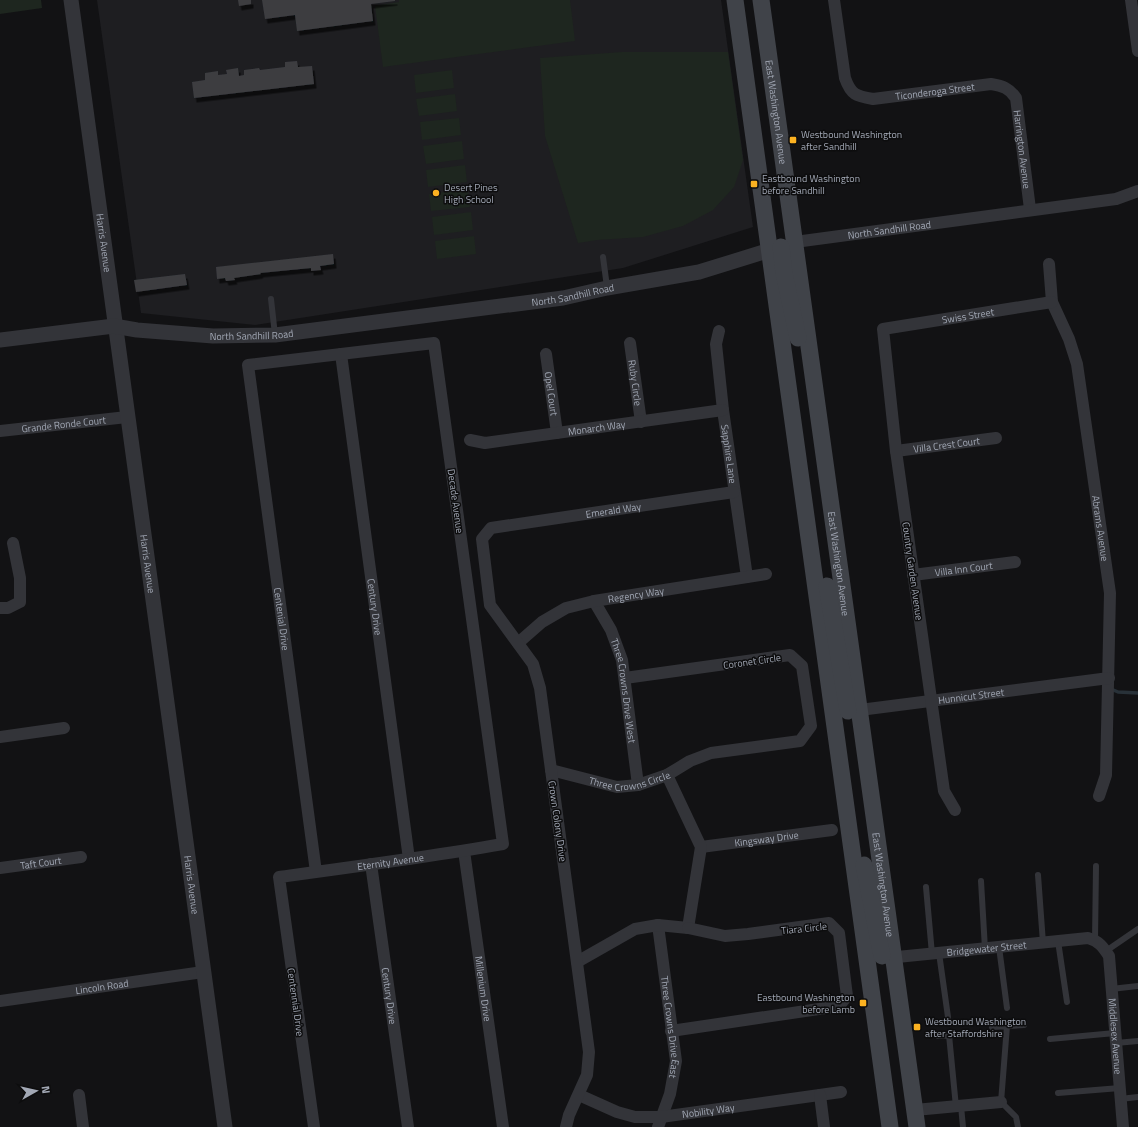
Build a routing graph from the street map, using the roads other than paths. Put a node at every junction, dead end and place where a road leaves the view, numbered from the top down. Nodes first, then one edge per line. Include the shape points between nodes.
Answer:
1 (71, 0) edge
2 (735, 0) edge
3 (761, 0) edge
4 (834, 0) edge
5 (1131, 0) edge
6 (1138, 51) edge
7 (1011, 90) joint
8 (1138, 191) edge
9 (1030, 209) junction
10 (781, 246) junction
11 (603, 257) dead end
12 (1049, 264) dead end
13 (607, 288) junction
14 (271, 298) dead end
15 (1052, 302) junction
16 (114, 326) junction
17 (883, 329) joint
18 (719, 331) dead end
19 (275, 335) junction
20 (0, 340) edge
21 (630, 343) dead end
22 (341, 354) junction
23 (546, 354) dead end
24 (248, 365) joint
25 (723, 410) junction
26 (126, 417) junction
27 (641, 422) junction
28 (0, 431) edge
29 (557, 433) junction
30 (996, 438) dead end
31 (470, 440) dead end
32 (896, 451) junction
33 (734, 492) junction
34 (491, 528) joint
35 (14, 543) dead end
36 (1015, 562) dead end
37 (766, 574) dead end
38 (913, 576) junction
39 (747, 577) junction
40 (594, 600) junction
41 (0, 608) edge
42 (518, 643) junction
43 (625, 678) junction
44 (1109, 678) junction
45 (931, 699) junction
46 (847, 712) junction
47 (64, 728) dead end
48 (0, 737) edge
49 (551, 770) junction
50 (667, 775) junction
51 (638, 785) junction
52 (1099, 796) dead end
53 (955, 810) dead end
54 (832, 830) dead end
55 (502, 844) joint
56 (701, 847) junction
57 (464, 851) junction
58 (81, 857) dead end
59 (410, 859) junction
60 (371, 864) junction
61 (1096, 866) dead end
62 (0, 868) edge
63 (316, 872) junction
64 (1038, 875) dead end
65 (279, 877) joint
66 (981, 881) dead end
67 (926, 887) dead end
68 (658, 925) junction
69 (688, 928) junction
70 (1138, 929) edge
71 (1058, 941) junction
72 (1043, 943) junction
73 (1101, 946) junction
74 (999, 948) junction
75 (985, 949) junction
76 (935, 954) junction
77 (881, 959) junction
78 (577, 962) junction
79 (203, 972) junction
80 (1138, 986) edge
81 (1111, 989) junction
82 (0, 1002) edge
83 (1067, 1002) dead end
84 (1007, 1008) dead end
85 (948, 1016) dead end
86 (1024, 1025) dead end
87 (1007, 1026) junction
88 (992, 1027) dead end
89 (671, 1030) junction
90 (961, 1034) dead end
91 (949, 1035) junction
92 (938, 1036) dead end
93 (1115, 1038) junction
94 (1050, 1039) dead end
95 (1138, 1041) edge
96 (841, 1092) dead end
97 (1058, 1093) dead end
98 (1120, 1094) junction
99 (79, 1095) dead end
100 (579, 1095) junction
101 (820, 1096) junction
102 (1138, 1097) edge
103 (1001, 1102) junction
104 (958, 1106) junction
105 (916, 1119) edge
106 (660, 1122) edge
107 (890, 1126) edge
108 (83, 1127) edge
109 (225, 1127) edge
110 (314, 1127) edge
111 (408, 1127) edge
112 (503, 1127) edge
113 (566, 1127) edge
114 (824, 1127) edge
115 (963, 1127) edge
116 (1018, 1127) edge
117 (1123, 1127) edge

1 - 16 street, Harris Avenue
2 - 10 main road, East Washington Avenue
3 - 10 main road, East Washington Avenue
4 - 7 street, Ticonderoga Street via 845,78 849,88 857,96 873,99 991,84
5 - 6 street
7 - 9 street, Harrington Avenue via 1016,98
8 - 9 street, North Sandhill Road via 1116,199
9 - 10 street, North Sandhill Road
10 - 13 street, North Sandhill Road via 699,272
10 - 46 main road, East Washington Avenue via 801,477
10 - 46 main road, East Washington Avenue via 784,273 801,351 814,379
11 - 13 lane
12 - 15 street, Abrams Avenue
13 - 19 street, North Sandhill Road via 563,298
14 - 19 lane
15 - 17 street, Swiss Street
15 - 44 street, Abrams Avenue via 1069,339 1078,372 1110,593
16 - 19 street, North Sandhill Road via 213,336
16 - 20 street, North Sandhill Road
16 - 26 street, Harris Avenue
17 - 32 street, Country Garden Avenue
18 - 25 street, Sapphire Lane via 716,344
21 - 27 street, Ruby Circle
22 - 24 street, Decade Avenue
22 - 55 street, Decade Avenue via 434,343
22 - 59 street, Century Drive
23 - 29 street, Opel Court
24 - 63 street, Centenial Drive
25 - 27 street, Monarch Way
25 - 33 street, Sapphire Lane
26 - 28 street, Grande Ronde Court
26 - 79 street, Harris Avenue
27 - 29 street, Monarch Way
29 - 31 street, Monarch Way via 484,443
30 - 32 street, Villa Crest Court
32 - 38 street, Country Garden Avenue
33 - 34 street, Emerald Way
33 - 39 street, Sapphire Lane
34 - 42 street, Crown Colony Drive via 482,540 490,605
35 - 41 street via 20,578 20,602 8,608
36 - 38 street, Villa Inn Court
37 - 39 street, Regency Way
38 - 45 street, Country Garden Avenue
39 - 40 street, Regency Way
40 - 42 street, Regency Way via 566,608 542,622
40 - 43 street, Three Crowns Drive West via 611,630 622,660
42 - 49 street, Crown Colony Drive via 533,664 540,688
43 - 50 street, Coronet Circle via 790,655 802,666 811,726 800,741 711,753 690,761
43 - 51 street, Three Crowns Drive West
44 - 45 street, Hunnicut Street
44 - 52 street, Abrams Avenue via 1106,775
45 - 46 street, Hunnicut Street
45 - 53 street, Country Garden Avenue via 944,791
46 - 77 main road, East Washington Avenue
46 - 77 main road, East Washington Avenue via 848,828 863,861
47 - 48 street
49 - 51 street, Three Crowns Circle via 617,787
49 - 78 street, Crown Colony Drive
50 - 51 street, Three Crowns Circle
50 - 56 street, Three Crowns Circle
54 - 56 street, Kingsway Drive
55 - 57 street, Eternity Avenue
56 - 69 street
57 - 59 street, Eternity Avenue
57 - 112 street, Millenium Drive
58 - 62 street, Taft Court
59 - 60 street, Eternity Avenue
60 - 63 street, Eternity Avenue
60 - 111 street, Century Drive
61 - 73 lane
63 - 65 street, Eternity Avenue
64 - 72 lane
65 - 110 street, Centennial Drive
66 - 75 lane
67 - 76 lane
68 - 69 street
68 - 78 street via 634,929
68 - 89 street, Three Crowns Drive East
69 - 89 street, Tiara Circle via 724,936 829,923 839,933 847,996 839,1006
70 - 73 lane
71 - 72 street, Bridgewater Street
71 - 73 street, Bridgewater Street via 1088,938
71 - 83 lane
72 - 74 street, Bridgewater Street
73 - 81 street, Middlesex Avenue via 1109,956
74 - 75 street, Bridgewater Street
74 - 84 lane
75 - 76 street, Bridgewater Street
76 - 77 street, Bridgewater Street
76 - 85 lane
77 - 105 main road, East Washington Avenue
77 - 107 main road, East Washington Avenue
78 - 100 street, Crown Colony Drive via 589,1052 587,1075
79 - 82 street, Lincoln Road
79 - 109 street, Harris Avenue
80 - 81 lane
81 - 93 street, Middlesex Avenue
86 - 87 lane
87 - 88 lane
87 - 103 lane
89 - 106 street, Three Crowns Drive East via 676,1061 670,1094
90 - 91 lane
91 - 92 lane
91 - 104 lane
93 - 94 lane
93 - 95 lane
93 - 98 street, Middlesex Avenue
96 - 101 street, Nobility Way
97 - 98 lane
98 - 102 lane
98 - 117 street, Middlesex Avenue
99 - 108 street
100 - 106 street, Nobility Way via 617,1112
100 - 113 street, Crown Colony Drive
101 - 106 street, Nobility Way
101 - 114 street
103 - 104 street
103 - 116 lane via 1016,1118
104 - 105 street
104 - 115 lane

